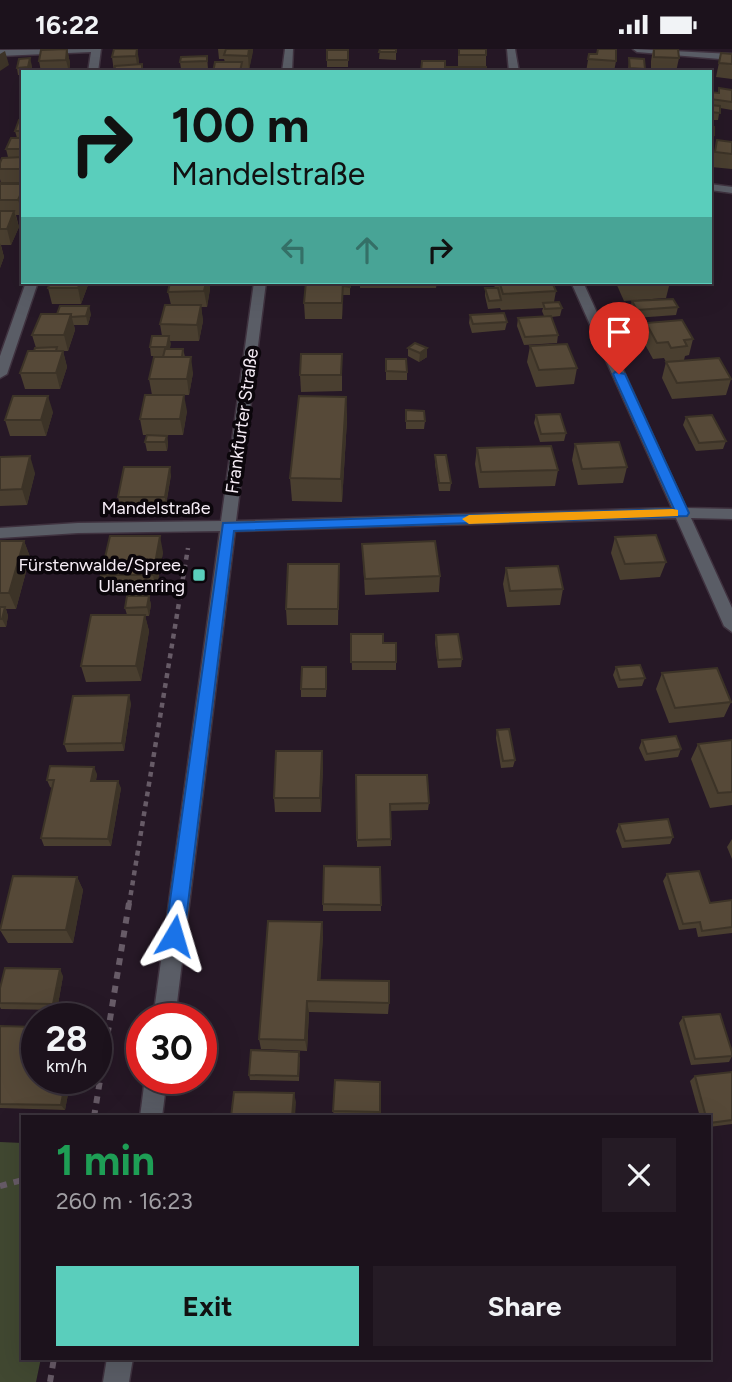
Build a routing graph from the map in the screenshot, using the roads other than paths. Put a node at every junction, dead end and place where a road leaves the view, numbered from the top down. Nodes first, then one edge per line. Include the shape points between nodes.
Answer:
1 (96, 49) edge
2 (289, 49) edge
3 (511, 49) edge
4 (637, 49) edge
5 (0, 53) edge
6 (732, 57) edge
7 (93, 70) edge
8 (287, 70) edge
9 (514, 70) edge
10 (712, 187) edge
11 (732, 190) edge
12 (31, 284) edge
13 (260, 284) edge
14 (578, 284) edge
15 (0, 374) edge
16 (683, 513) junction
17 (732, 515) edge
18 (228, 526) junction
19 (0, 533) edge
20 (732, 626) edge
21 (166, 1003) edge
22 (154, 1094) edge
23 (151, 1115) edge
24 (120, 1360) edge
25 (117, 1382) edge

1 - 5 street
1 - 7 street
2 - 8 street
3 - 9 street
4 - 6 street
10 - 11 street
12 - 15 street
13 - 18 street, Frankfurter Straße
14 - 16 street
16 - 17 street, Mandelstraße
16 - 18 street, Mandelstraße
16 - 20 street
18 - 19 street, Mandelstraße via 78,527
18 - 21 street, Frankfurter Straße
22 - 23 street
24 - 25 street

